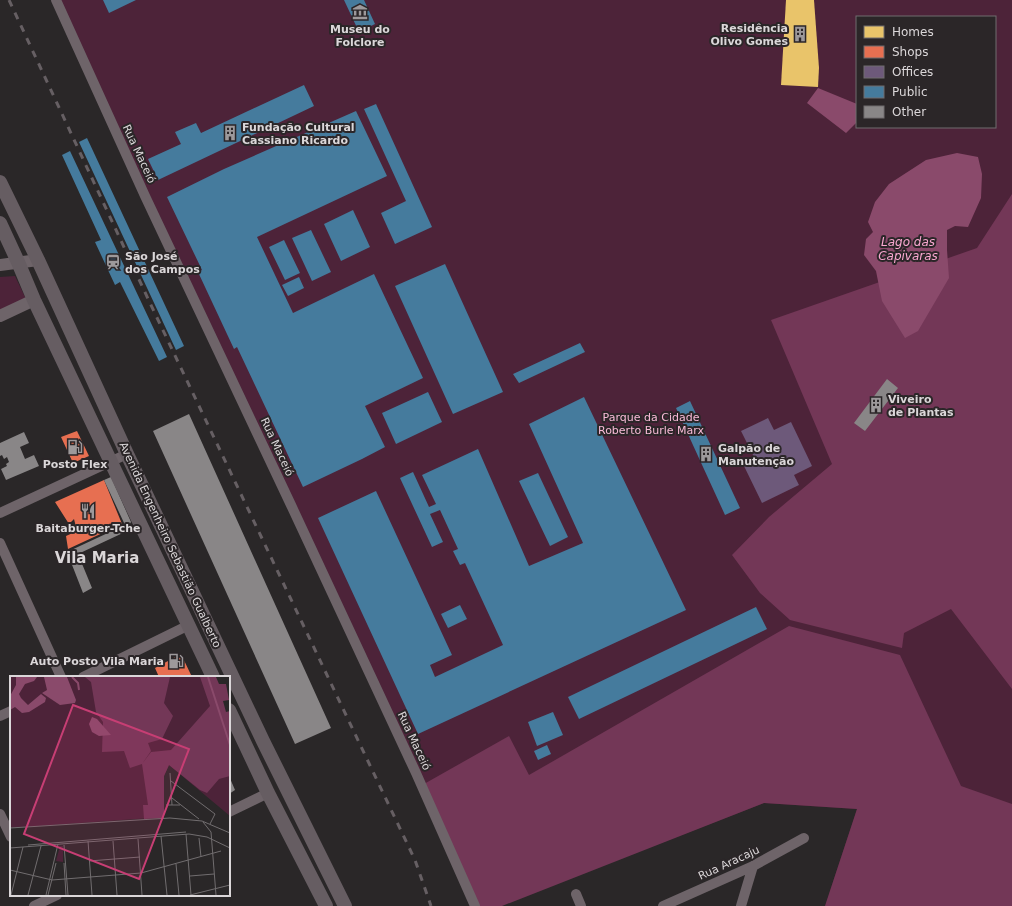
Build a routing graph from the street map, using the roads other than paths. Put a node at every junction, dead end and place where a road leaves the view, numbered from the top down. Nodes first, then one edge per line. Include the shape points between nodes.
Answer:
1 (56, 0) edge
2 (0, 182) edge
3 (0, 223) edge
4 (38, 260) junction
5 (18, 262) junction
6 (0, 265) edge
7 (34, 300) junction
8 (0, 316) edge
9 (127, 454) junction
10 (111, 462) junction
11 (0, 513) edge
12 (0, 543) edge
13 (189, 625) junction
14 (61, 676) edge
15 (85, 676) edge
16 (213, 676) edge
17 (10, 711) edge
18 (230, 712) edge
19 (0, 716) edge
20 (268, 793) junction
21 (230, 812) edge
22 (0, 814) edge
23 (10, 835) edge
24 (804, 838) dead end
25 (753, 866) junction
26 (576, 894) dead end
27 (55, 896) edge
28 (40, 902) edge
29 (326, 906) edge
30 (345, 906) edge
31 (475, 906) edge
32 (581, 906) edge
33 (663, 906) edge
34 (741, 906) edge

1 - 31 street, Rua Maceió via 145,196 416,773
2 - 4 main road, Avenida Engenheiro Sebastião Gualberto
3 - 5 main road, Avenida Engenheiro Sebastião Gualberto
4 - 5 street
4 - 9 main road, Avenida Engenheiro Sebastião Gualberto
5 - 6 street
5 - 7 main road, Avenida Engenheiro Sebastião Gualberto
7 - 8 street
7 - 10 main road, Avenida Engenheiro Sebastião Gualberto
9 - 10 street
9 - 30 main road, Avenida Engenheiro Sebastião Gualberto via 263,741
10 - 11 street
10 - 13 main road, Avenida Engenheiro Sebastião Gualberto
12 - 14 street
13 - 15 street
13 - 16 main road, Avenida Engenheiro Sebastião Gualberto
17 - 19 street
18 - 20 main road
20 - 21 street
20 - 29 main road
22 - 23 street
24 - 25 street, Rua Aracaju
25 - 33 street, Rua Aracaju
25 - 34 street
26 - 32 street
27 - 28 street

